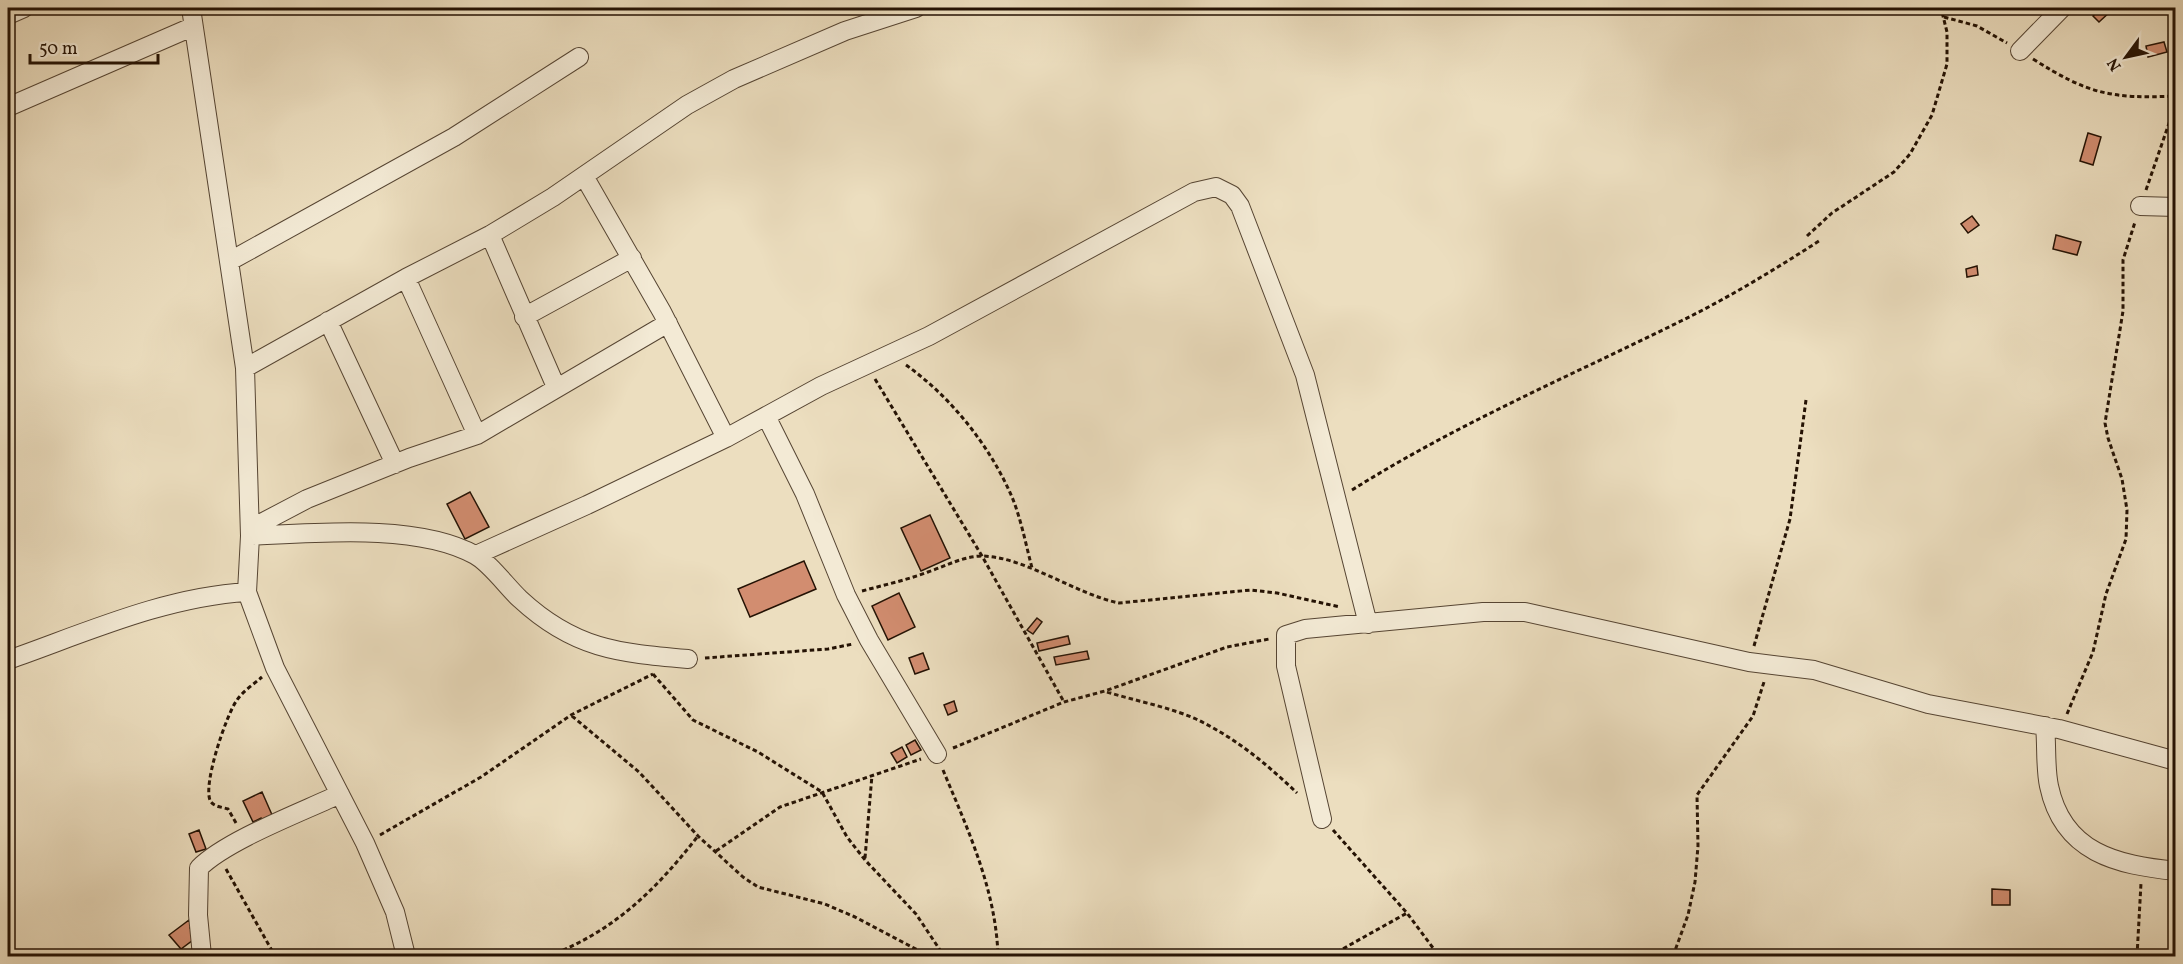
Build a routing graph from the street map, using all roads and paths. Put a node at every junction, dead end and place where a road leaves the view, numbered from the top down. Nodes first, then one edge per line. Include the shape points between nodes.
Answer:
1 (24, 8) edge
2 (916, 8) edge
3 (1941, 8) edge
4 (2062, 8) edge
5 (197, 14) edge
6 (8, 15) edge
7 (1944, 17) junction
8 (2020, 51) junction
9 (579, 57) dead end
10 (2175, 96) edge
11 (2175, 103) edge
12 (8, 107) edge
13 (584, 176) junction
14 (2140, 206) junction
15 (2175, 207) edge
16 (490, 235) junction
17 (1807, 236) dead end
18 (1819, 241) dead end
19 (632, 258) junction
20 (230, 261) junction
21 (406, 278) junction
22 (524, 317) junction
23 (328, 321) junction
24 (668, 323) junction
25 (892, 355) junction
26 (867, 365) junction
27 (245, 368) junction
28 (556, 387) junction
29 (1806, 400) dead end
30 (766, 416) junction
31 (477, 435) junction
32 (726, 438) junction
33 (395, 464) junction
34 (1338, 499) junction
35 (250, 533) junction
36 (476, 555) junction
37 (982, 556) junction
38 (1032, 568) junction
39 (247, 592) junction
40 (846, 595) junction
41 (1366, 618) junction
42 (1286, 635) junction
43 (869, 640) junction
44 (688, 659) joint
45 (8, 660) edge
46 (1749, 662) junction
47 (1772, 665) junction
48 (275, 668) junction
49 (662, 670) dead end
50 (654, 674) junction
51 (1105, 691) junction
52 (1064, 702) junction
53 (571, 715) junction
54 (2052, 728) junction
55 (937, 754) junction
56 (2175, 761) edge
57 (872, 775) junction
58 (822, 792) junction
59 (339, 794) junction
60 (1303, 799) dead end
61 (1322, 819) joint
62 (698, 836) junction
63 (238, 843) junction
64 (365, 843) junction
65 (716, 852) junction
66 (218, 854) junction
67 (865, 860) junction
68 (2142, 868) junction
69 (2175, 871) edge
70 (1407, 913) junction
71 (202, 957) edge
72 (275, 957) edge
73 (406, 957) edge
74 (549, 957) edge
75 (929, 957) edge
76 (944, 957) edge
77 (998, 957) edge
78 (1330, 957) edge
79 (1439, 957) edge
80 (1673, 957) edge
81 (2138, 957) edge

1 - 6 street
2 - 13 street via 845,31 734,79 687,105
3 - 7 path
4 - 8 street
5 - 12 street
5 - 20 street
7 - 8 path via 1977,26
7 - 17 path via 1947,64 1932,115 1910,154 1894,172 1832,213
8 - 10 path via 2095,92 2131,98
9 - 20 street via 454,137
11 - 14 path
13 - 16 street
13 - 19 street
14 - 15 street
14 - 54 path via 2123,261 2123,311 2105,423 2122,479 2126,539 2080,688
16 - 21 street
16 - 22 street
18 - 34 path via 1683,320 1413,452
19 - 22 street
19 - 24 street
20 - 27 street
21 - 23 street
21 - 31 street
22 - 28 street
23 - 27 street
23 - 33 street
24 - 28 street
24 - 32 street
25 - 26 street
25 - 34 street via 1194,192 1216,187 1232,195 1240,206 1281,306 1305,375
25 - 38 path via 933,386 979,440 1013,498
26 - 30 street
26 - 37 path
27 - 35 street
28 - 31 street
29 - 46 path via 1790,519
30 - 32 street
30 - 40 street via 805,494
31 - 33 street
32 - 36 street
33 - 35 street via 307,499
34 - 41 street
35 - 36 street via 382,533 444,543
35 - 39 street
36 - 44 street via 522,601 576,639 628,652
37 - 38 path
37 - 40 path
37 - 52 path
38 - 41 path via 1101,600 1119,603 1251,590 1277,593
39 - 45 street via 211,594 162,607
39 - 48 street
40 - 43 street
41 - 42 street
41 - 46 street via 1524,612
42 - 51 path via 1227,647
42 - 61 street via 1286,666
43 - 44 path via 828,649
43 - 55 street
46 - 47 street
47 - 54 street via 1814,670 1928,704
47 - 80 path via 1753,716 1697,795 1695,882
48 - 59 street
48 - 63 path via 238,698 211,771 210,801 232,814
49 - 50 path
50 - 53 path
50 - 58 path via 693,720 758,752
51 - 52 path
51 - 60 path via 1195,719 1270,767
52 - 55 path
53 - 62 path via 639,772
53 - 64 path via 481,777
54 - 56 street
54 - 68 street via 2049,785 2064,823 2095,854
55 - 57 path
55 - 77 path via 982,867 997,925
57 - 58 path
57 - 67 path
58 - 65 path via 780,807
58 - 67 path
59 - 63 street
59 - 64 street
61 - 70 path
62 - 65 path
62 - 74 path via 646,897 593,935
63 - 66 street
64 - 73 street via 395,912
65 - 75 path via 758,886 825,904
66 - 71 street via 199,868 197,879
66 - 72 path
67 - 76 path via 916,914
68 - 69 street
68 - 81 path
70 - 78 path
70 - 79 path

